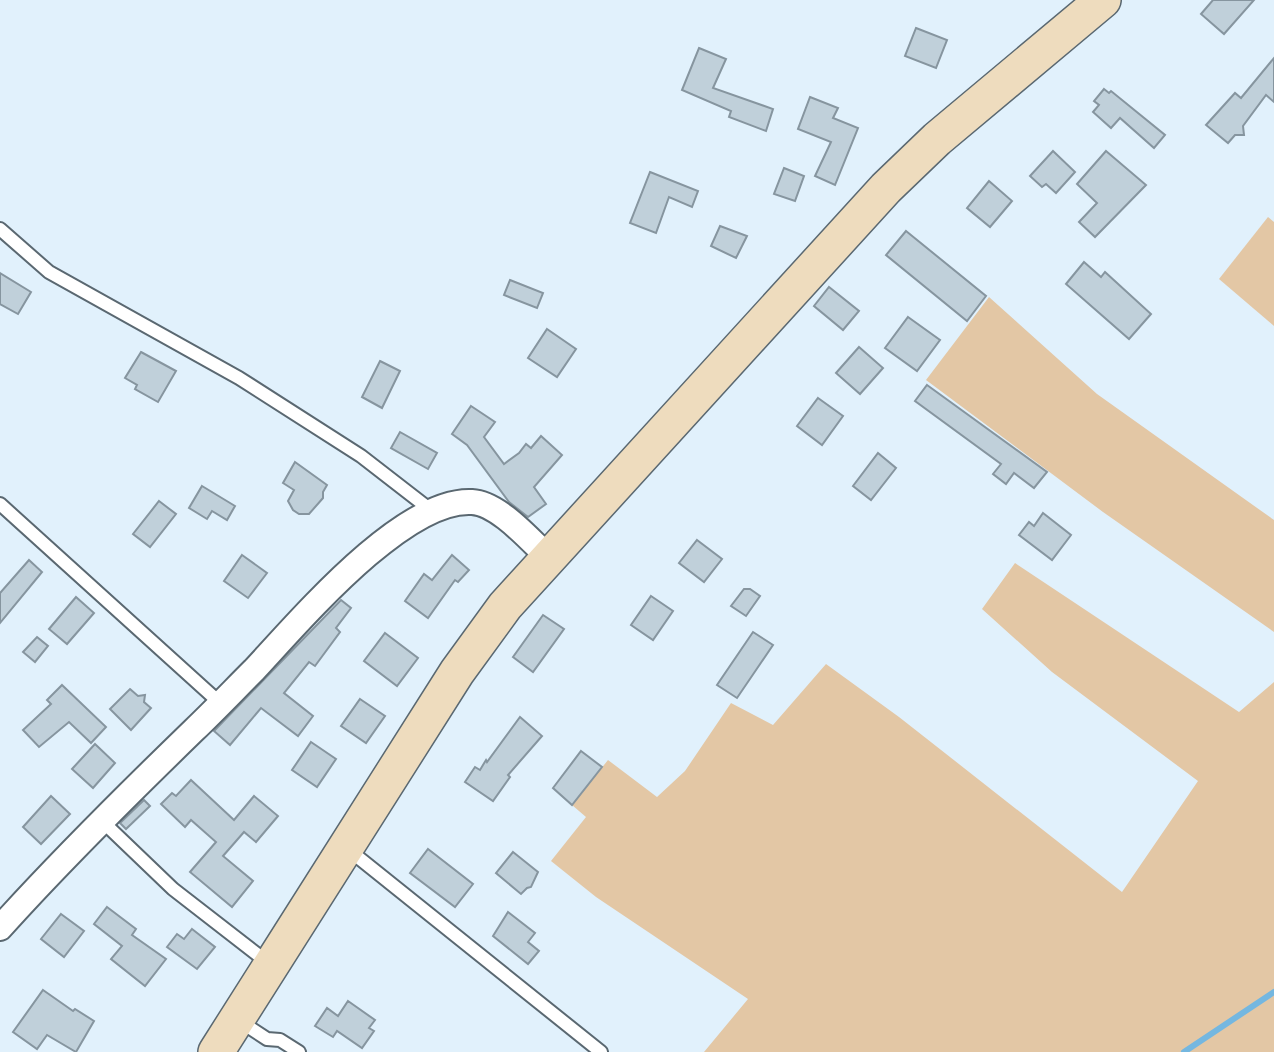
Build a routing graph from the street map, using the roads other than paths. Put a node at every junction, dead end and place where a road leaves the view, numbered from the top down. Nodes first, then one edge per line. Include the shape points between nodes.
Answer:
1 (1103, 0) edge
2 (0, 229) edge
3 (0, 504) edge
4 (432, 511) junction
5 (548, 557) junction
6 (220, 703) junction
7 (101, 820) junction
8 (346, 847) junction
9 (0, 928) edge
10 (271, 965) junction
11 (236, 1019) junction
12 (216, 1052) edge
13 (299, 1052) edge
14 (601, 1052) edge

1 - 5 street via 977,103 886,188
2 - 4 lane via 49,272 239,378 361,456
3 - 6 lane
4 - 5 street via 462,502 488,505
4 - 6 street via 344,574
5 - 8 street via 469,655
6 - 7 street
7 - 9 street
7 - 10 lane via 173,889
8 - 10 street
8 - 14 lane
10 - 11 street
11 - 12 street
11 - 13 lane

